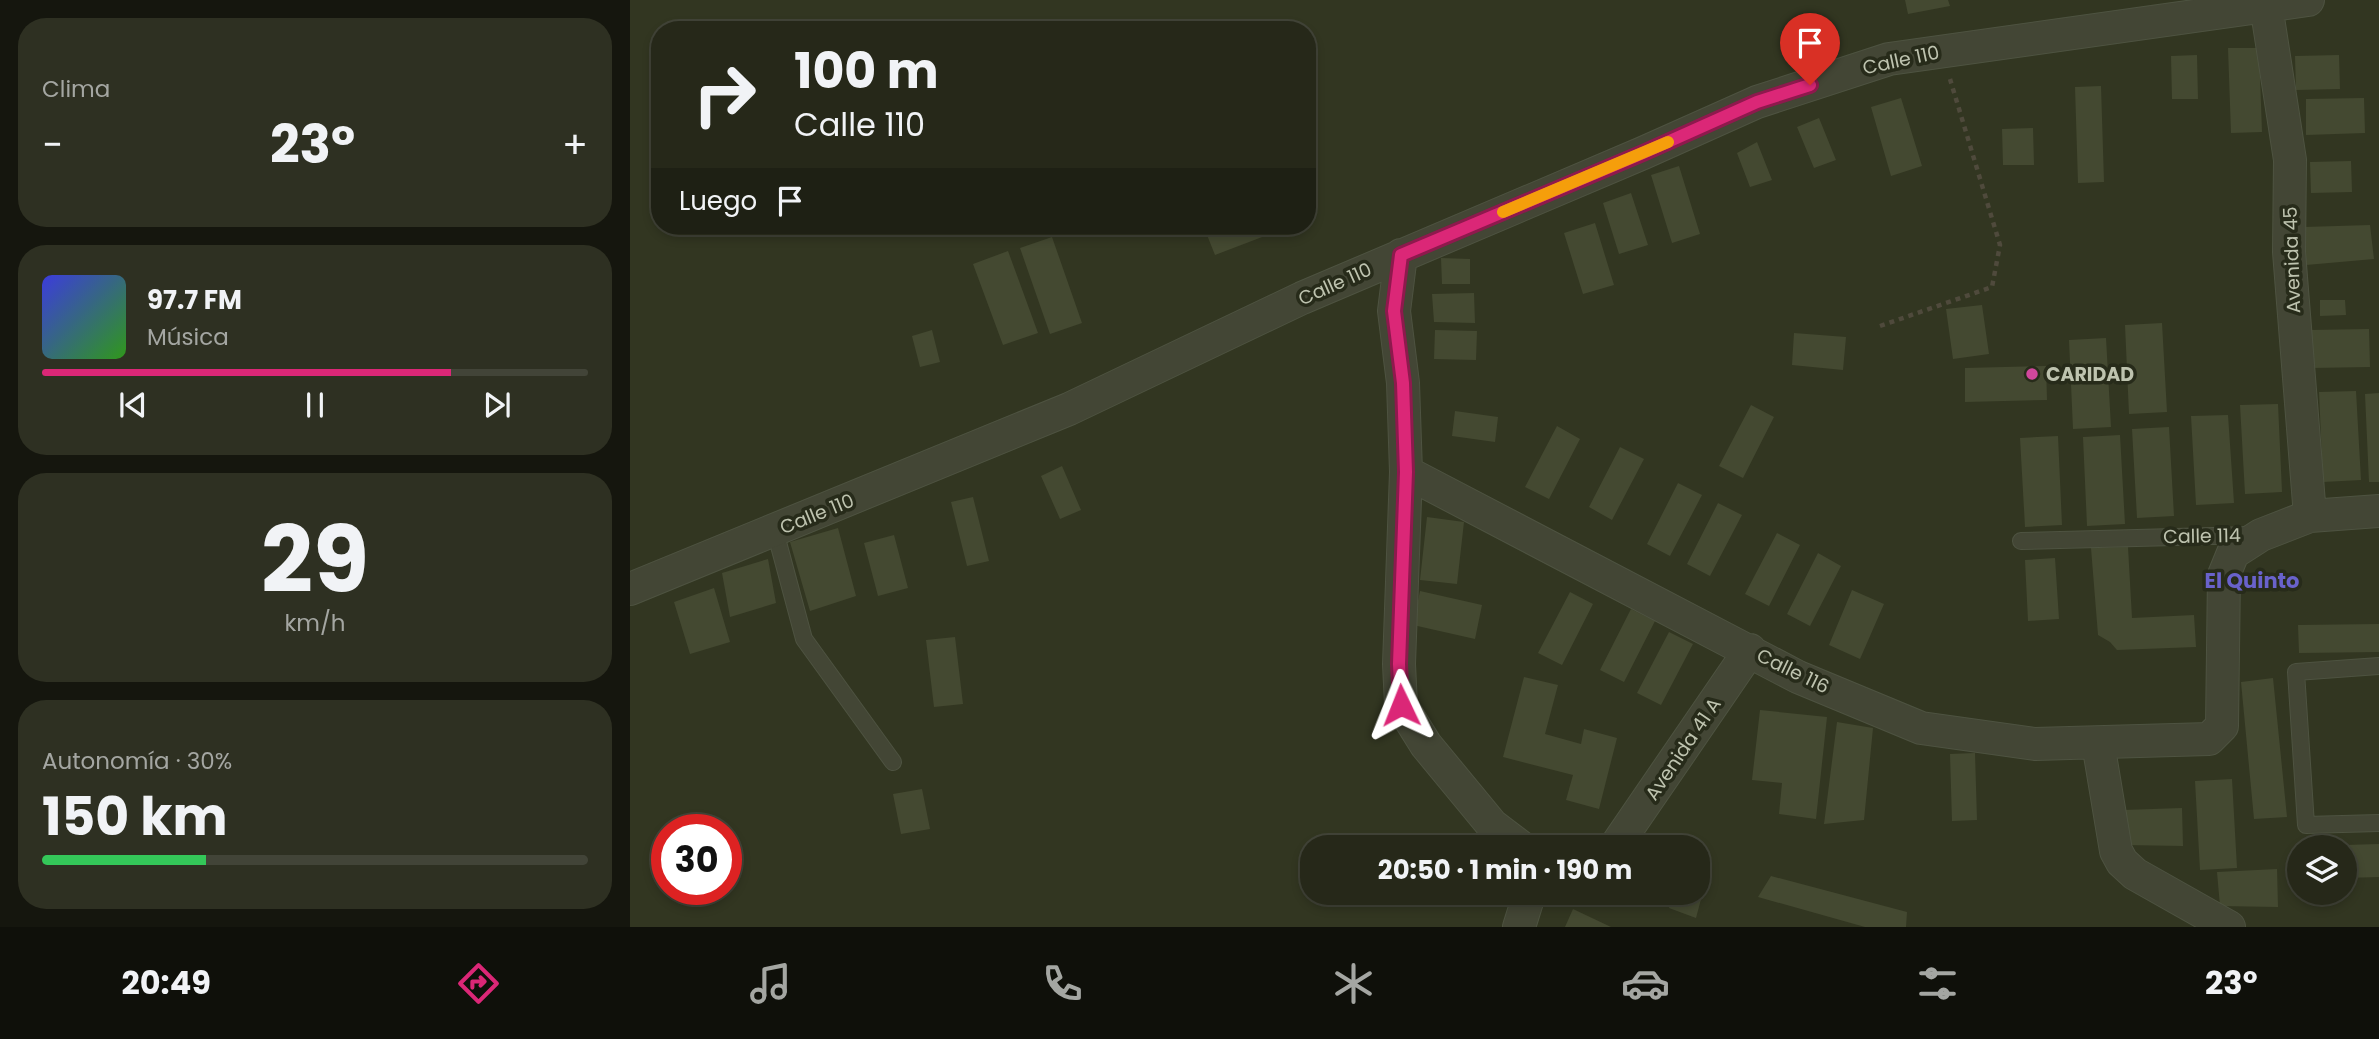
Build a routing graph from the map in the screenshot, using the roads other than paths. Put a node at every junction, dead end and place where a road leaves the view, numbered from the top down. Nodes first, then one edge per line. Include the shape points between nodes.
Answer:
1 (2308, 0) edge
2 (2266, 5) junction
3 (1401, 255) junction
4 (1406, 472) junction
5 (2379, 511) edge
6 (2310, 516) junction
7 (775, 531) junction
8 (2261, 535) junction
9 (2021, 541) dead end
10 (630, 589) edge
11 (1751, 650) junction
12 (2379, 666) edge
13 (2098, 743) junction
14 (893, 762) dead end
15 (2379, 822) edge
16 (1505, 835) edge
17 (1623, 835) edge
18 (1526, 905) edge
19 (1519, 927) edge
20 (2229, 927) edge

1 - 2 street, Calle 110
2 - 3 street, Calle 110 via 1889,59 1757,102
2 - 6 street, Avenida 45 via 2290,160 2289,252
3 - 4 street via 1394,311 1403,383
3 - 7 street, Calle 110 via 1069,409
4 - 11 street, Calle 116
4 - 16 street via 1401,705 1426,745
5 - 6 street, Calle 114
6 - 8 street, Calle 114
7 - 10 street, Calle 110
7 - 14 lane via 804,639
8 - 9 lane, Calle 114
8 - 13 street, Calle 116 via 2233,552 2224,575 2222,726 2209,739
11 - 13 street, Calle 116 via 1798,677 1921,728 2035,744
11 - 17 street, Avenida 41 A
12 - 15 lane via 2296,672 2306,825
13 - 20 street via 2116,851 2122,862 2135,874
18 - 19 street

